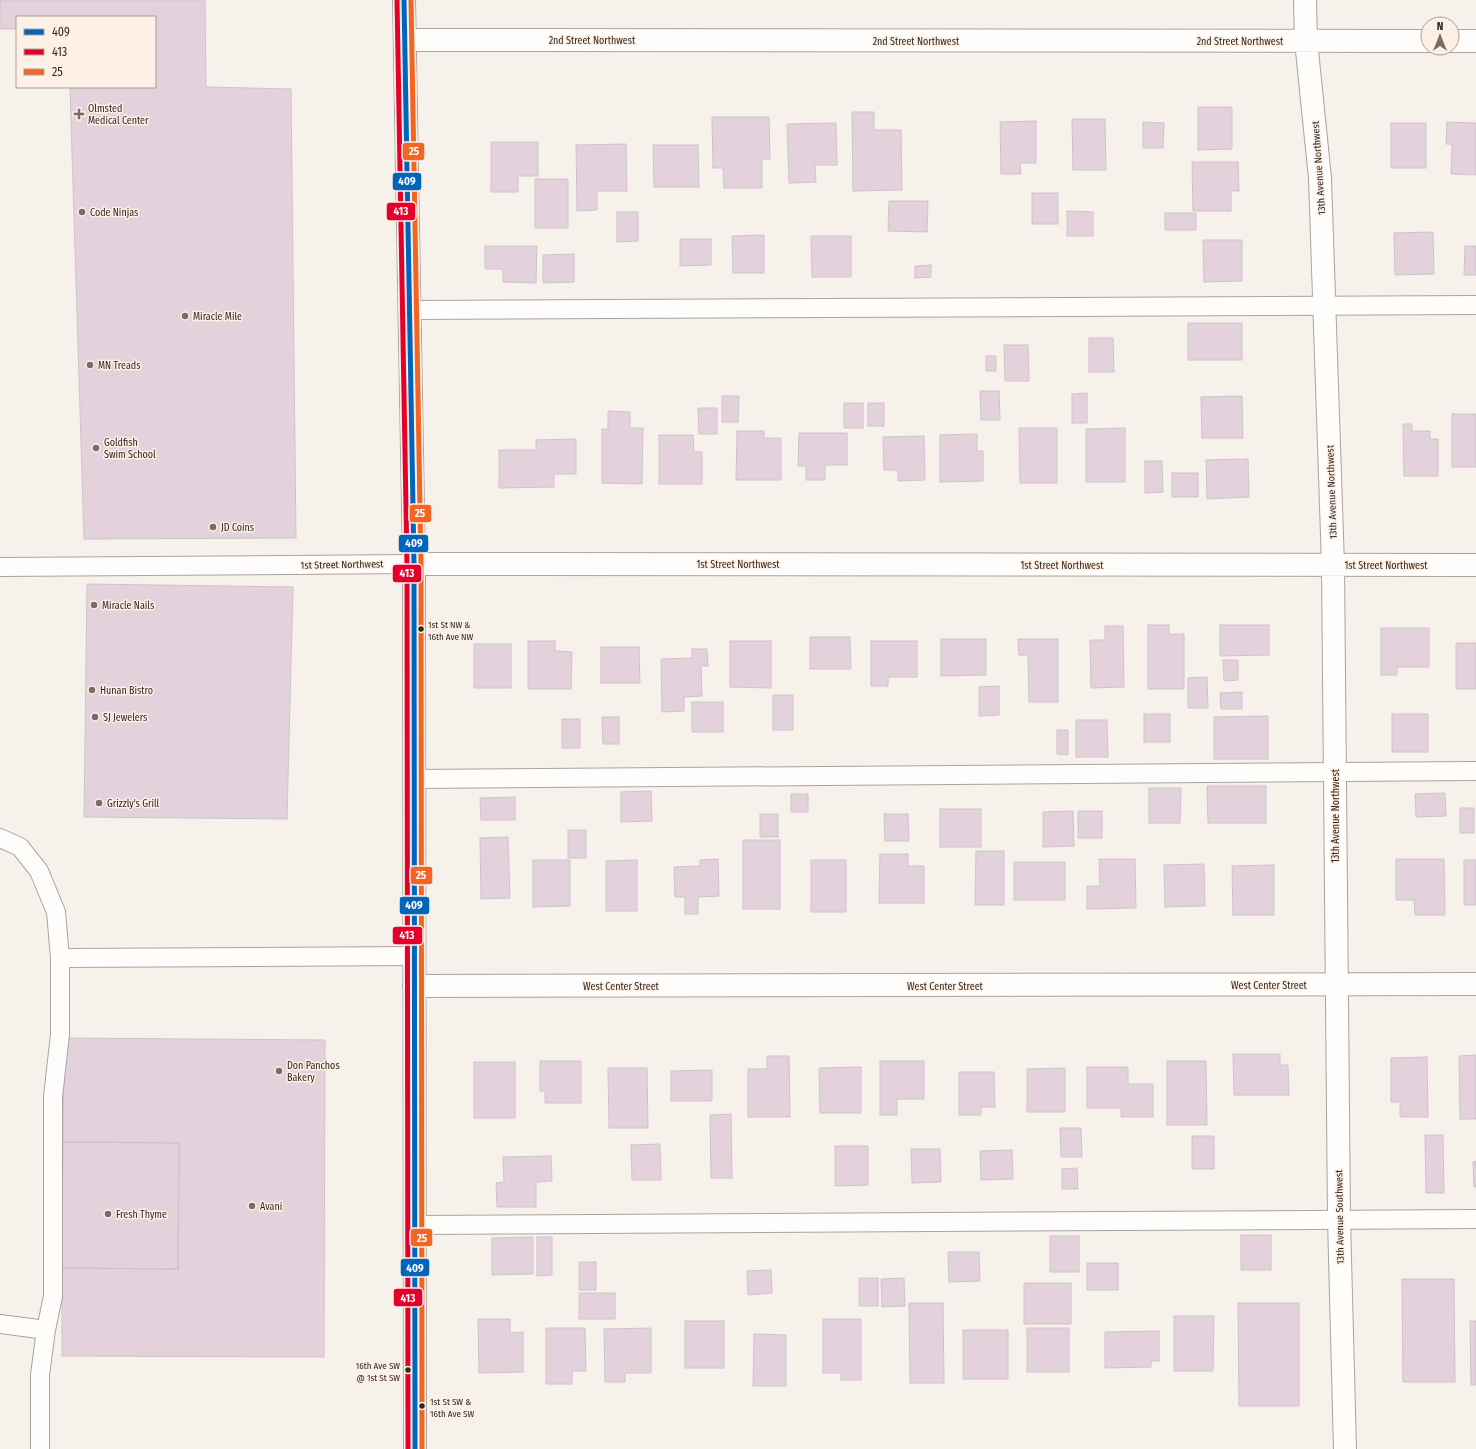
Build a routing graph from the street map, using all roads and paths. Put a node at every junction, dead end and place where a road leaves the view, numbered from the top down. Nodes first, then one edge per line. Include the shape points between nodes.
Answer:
1 (404, 0) edge
2 (1305, 0) edge
3 (405, 40) junction
4 (1306, 41) junction
5 (1420, 41) edge
6 (1460, 41) edge
7 (1476, 41) edge
8 (1325, 305) junction
9 (1476, 305) edge
10 (409, 310) junction
11 (414, 564) junction
12 (1333, 565) junction
13 (1476, 565) edge
14 (0, 567) edge
15 (1334, 771) junction
16 (1476, 771) edge
17 (414, 779) junction
18 (0, 838) edge
19 (414, 956) junction
20 (60, 958) junction
21 (1336, 984) junction
22 (1476, 984) edge
23 (414, 986) junction
24 (1339, 1219) junction
25 (1476, 1219) edge
26 (414, 1225) junction
27 (0, 1324) edge
28 (46, 1330) junction
29 (40, 1449) edge
30 (415, 1449) edge
31 (1345, 1449) edge

1 - 3 street
2 - 4 street, 13th Avenue Northwest
3 - 4 street, 2nd Street Northwest
3 - 10 street
4 - 5 street, 2nd Street Northwest
4 - 8 street, 13th Avenue Northwest via 1320,178
6 - 7 street
8 - 9 lane
8 - 10 lane
8 - 12 street, 13th Avenue Northwest
10 - 11 street
11 - 12 street, 1st Street Northwest
11 - 14 lane, 1st Street Northwest
11 - 17 street
12 - 13 street, 1st Street Northwest
12 - 15 street, 13th Avenue Northwest
15 - 16 lane
15 - 17 lane
15 - 21 street, 13th Avenue Northwest
17 - 19 street
18 - 20 lane via 20,847 38,871 56,912
19 - 20 lane
19 - 23 street
20 - 28 lane via 60,1034 53,1097 53,1296
21 - 22 street, West Center Street
21 - 23 street, West Center Street
21 - 24 street, 13th Avenue Southwest
23 - 26 street
24 - 25 lane
24 - 26 lane
24 - 31 street, 13th Avenue Southwest
26 - 30 street
27 - 28 lane
28 - 29 lane via 40,1375

